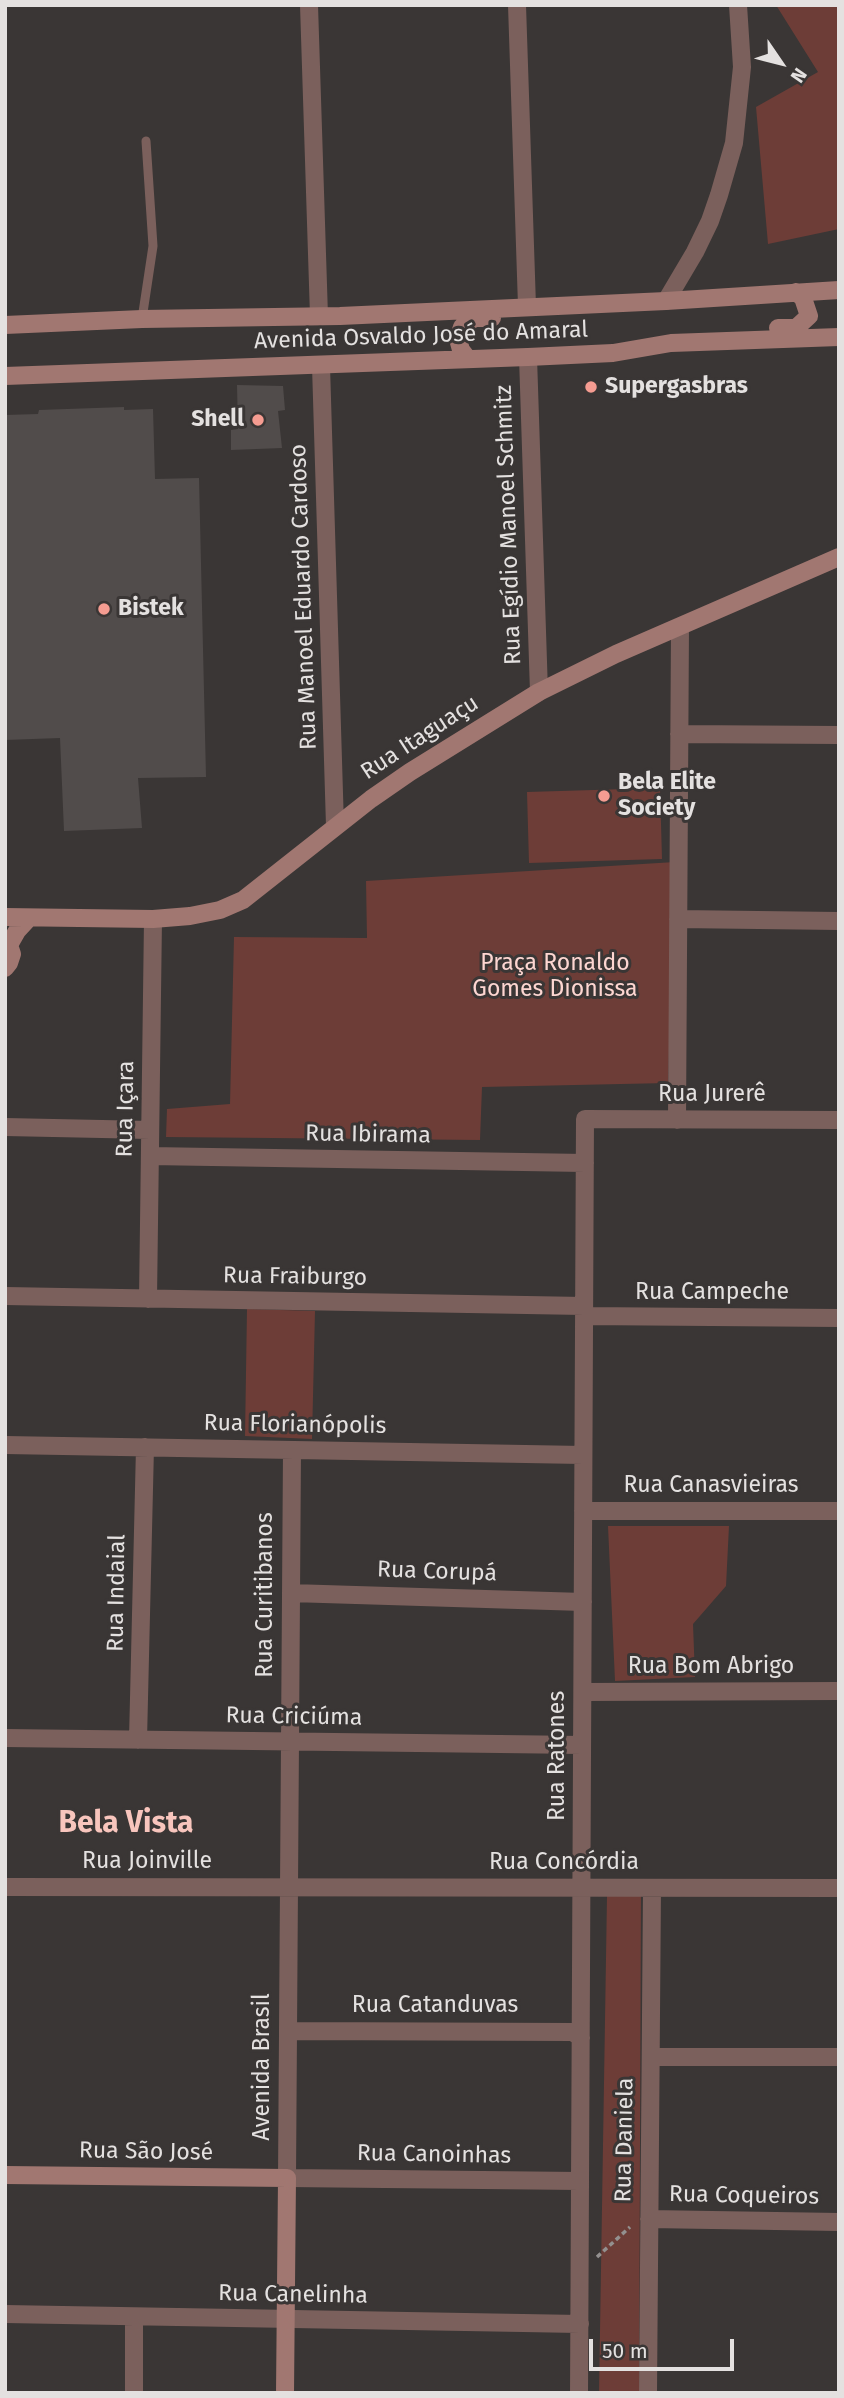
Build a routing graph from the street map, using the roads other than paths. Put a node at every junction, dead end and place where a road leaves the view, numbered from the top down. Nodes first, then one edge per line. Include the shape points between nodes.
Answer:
1 (309, 5) edge
2 (517, 5) edge
3 (738, 5) edge
4 (146, 141) dead end
5 (839, 290) edge
6 (796, 292) junction
7 (666, 301) junction
8 (574, 305) junction
9 (527, 306) junction
10 (319, 316) junction
11 (142, 319) junction
12 (5, 325) edge
13 (839, 337) edge
14 (671, 343) junction
15 (528, 358) junction
16 (468, 359) junction
17 (320, 366) junction
18 (5, 376) edge
19 (839, 557) edge
20 (680, 627) junction
21 (539, 692) junction
22 (679, 734) junction
23 (839, 735) edge
24 (335, 826) junction
25 (5, 917) edge
26 (29, 918) junction
27 (153, 919) junction
28 (678, 919) junction
29 (839, 921) edge
30 (7, 943) edge
31 (5, 968) edge
32 (585, 1119) joint
33 (677, 1119) junction
34 (839, 1120) edge
35 (5, 1127) edge
36 (150, 1130) junction
37 (150, 1156) junction
38 (585, 1163) junction
39 (5, 1296) edge
40 (148, 1299) junction
41 (584, 1311) junction
42 (839, 1318) edge
43 (5, 1445) edge
44 (145, 1447) junction
45 (292, 1450) junction
46 (583, 1455) junction
47 (583, 1511) junction
48 (839, 1511) edge
49 (290, 1593) junction
50 (583, 1602) junction
51 (583, 1692) junction
52 (839, 1692) edge
53 (5, 1738) edge
54 (138, 1740) junction
55 (290, 1741) junction
56 (582, 1745) junction
57 (5, 1887) edge
58 (289, 1887) junction
59 (582, 1888) junction
60 (652, 1888) junction
61 (839, 1888) edge
62 (288, 2031) junction
63 (581, 2038) junction
64 (839, 2056) edge
65 (650, 2057) junction
66 (5, 2175) edge
67 (287, 2178) junction
68 (580, 2181) junction
69 (649, 2215) junction
70 (839, 2221) edge
71 (5, 2314) edge
72 (134, 2317) junction
73 (286, 2319) junction
74 (580, 2324) junction
75 (134, 2393) edge
76 (285, 2393) edge
77 (579, 2393) edge
78 (648, 2393) edge

1 - 10 street
2 - 9 street
3 - 7 street via 741,89 734,143 710,221
4 - 11 lane via 153,246
5 - 6 main road, Avenida Osvaldo José do Amaral
6 - 7 main road, Avenida Osvaldo José do Amaral
6 - 14 main road via 809,316 796,328 718,329
7 - 8 main road, Avenida Osvaldo José do Amaral
8 - 9 main road, Avenida Osvaldo José do Amaral
8 - 16 main road via 534,316 474,318 458,339
9 - 10 main road, Avenida Osvaldo José do Amaral
10 - 11 main road, Avenida Osvaldo José do Amaral
11 - 12 main road, Avenida Osvaldo José do Amaral
13 - 14 main road, Avenida Osvaldo José do Amaral
14 - 15 main road, Avenida Osvaldo José do Amaral via 613,353
15 - 16 main road, Avenida Osvaldo José do Amaral
15 - 21 street, Rua Egídio Manoel Schmitz
16 - 17 main road, Avenida Osvaldo José do Amaral
17 - 18 main road, Avenida Osvaldo José do Amaral
17 - 24 street, Rua Manoel Eduardo Cardoso
19 - 20 main road, Rua Itaguaçu
20 - 21 main road, Rua Itaguaçu
20 - 22 street
21 - 24 main road, Rua Itaguaçu via 410,772
22 - 23 street
22 - 28 street
24 - 27 main road, Rua Itaguaçu via 243,900 204,914
25 - 26 main road, Rua Itaguaçu
26 - 27 main road, Rua Itaguaçu
26 - 30 main road
27 - 36 street, Rua Içara
28 - 29 street
28 - 33 street
30 - 31 main road via 11,959
32 - 33 street, Rua Jurerê
32 - 38 street, Rua Ratones
33 - 34 street, Rua Jurerê
35 - 36 street
36 - 37 street, Rua Içara
37 - 38 street, Rua Ibirama
37 - 40 street, Rua Içara
38 - 41 street, Rua Ratones
39 - 40 street, Rua Fraiburgo
40 - 41 street, Rua Fraiburgo
41 - 42 street, Rua Campeche
41 - 46 street, Rua Ratones
43 - 44 street, Rua Florianópolis
44 - 45 street, Rua Florianópolis
44 - 54 street, Rua Indaial
45 - 46 street, Rua Florianópolis
45 - 49 street, Rua Curitibanos
46 - 47 street, Rua Ratones
47 - 48 street, Rua Canasvieiras
47 - 50 street, Rua Ratones
49 - 50 street, Rua Corupá
49 - 55 street, Rua Curitibanos
50 - 51 street, Rua Ratones
51 - 52 street, Rua Bom Abrigo
51 - 56 street, Rua Ratones
53 - 54 street, Rua Criciúma
54 - 55 street, Rua Criciúma
55 - 56 street, Rua Criciúma
55 - 58 street, Avenida Brasil
56 - 59 street, Rua Ratones
57 - 58 street, Rua Joinville
58 - 59 street, Rua Concórdia
58 - 62 street, Avenida Brasil
59 - 60 street, Rua Concórdia
59 - 63 street, Rua Ratones
60 - 61 street, Rua Concórdia
60 - 65 street, Rua Daniela
62 - 63 street, Rua Catanduvas via 573,2032
62 - 67 street, Avenida Brasil
63 - 68 street, Rua Ratones
64 - 65 street
65 - 69 street, Rua Daniela
66 - 67 main road, Rua São José
67 - 68 street, Rua Canoinhas
67 - 73 main road, Avenida Brasil
68 - 74 street, Rua Ratones
69 - 70 street, Rua Coqueiros
69 - 78 street, Rua Daniela
71 - 72 street, Rua Canelinha
72 - 73 street, Rua Canelinha
72 - 75 street
73 - 74 street, Rua Canelinha
73 - 76 main road, Avenida Brasil
74 - 77 street, Rua Ratones

